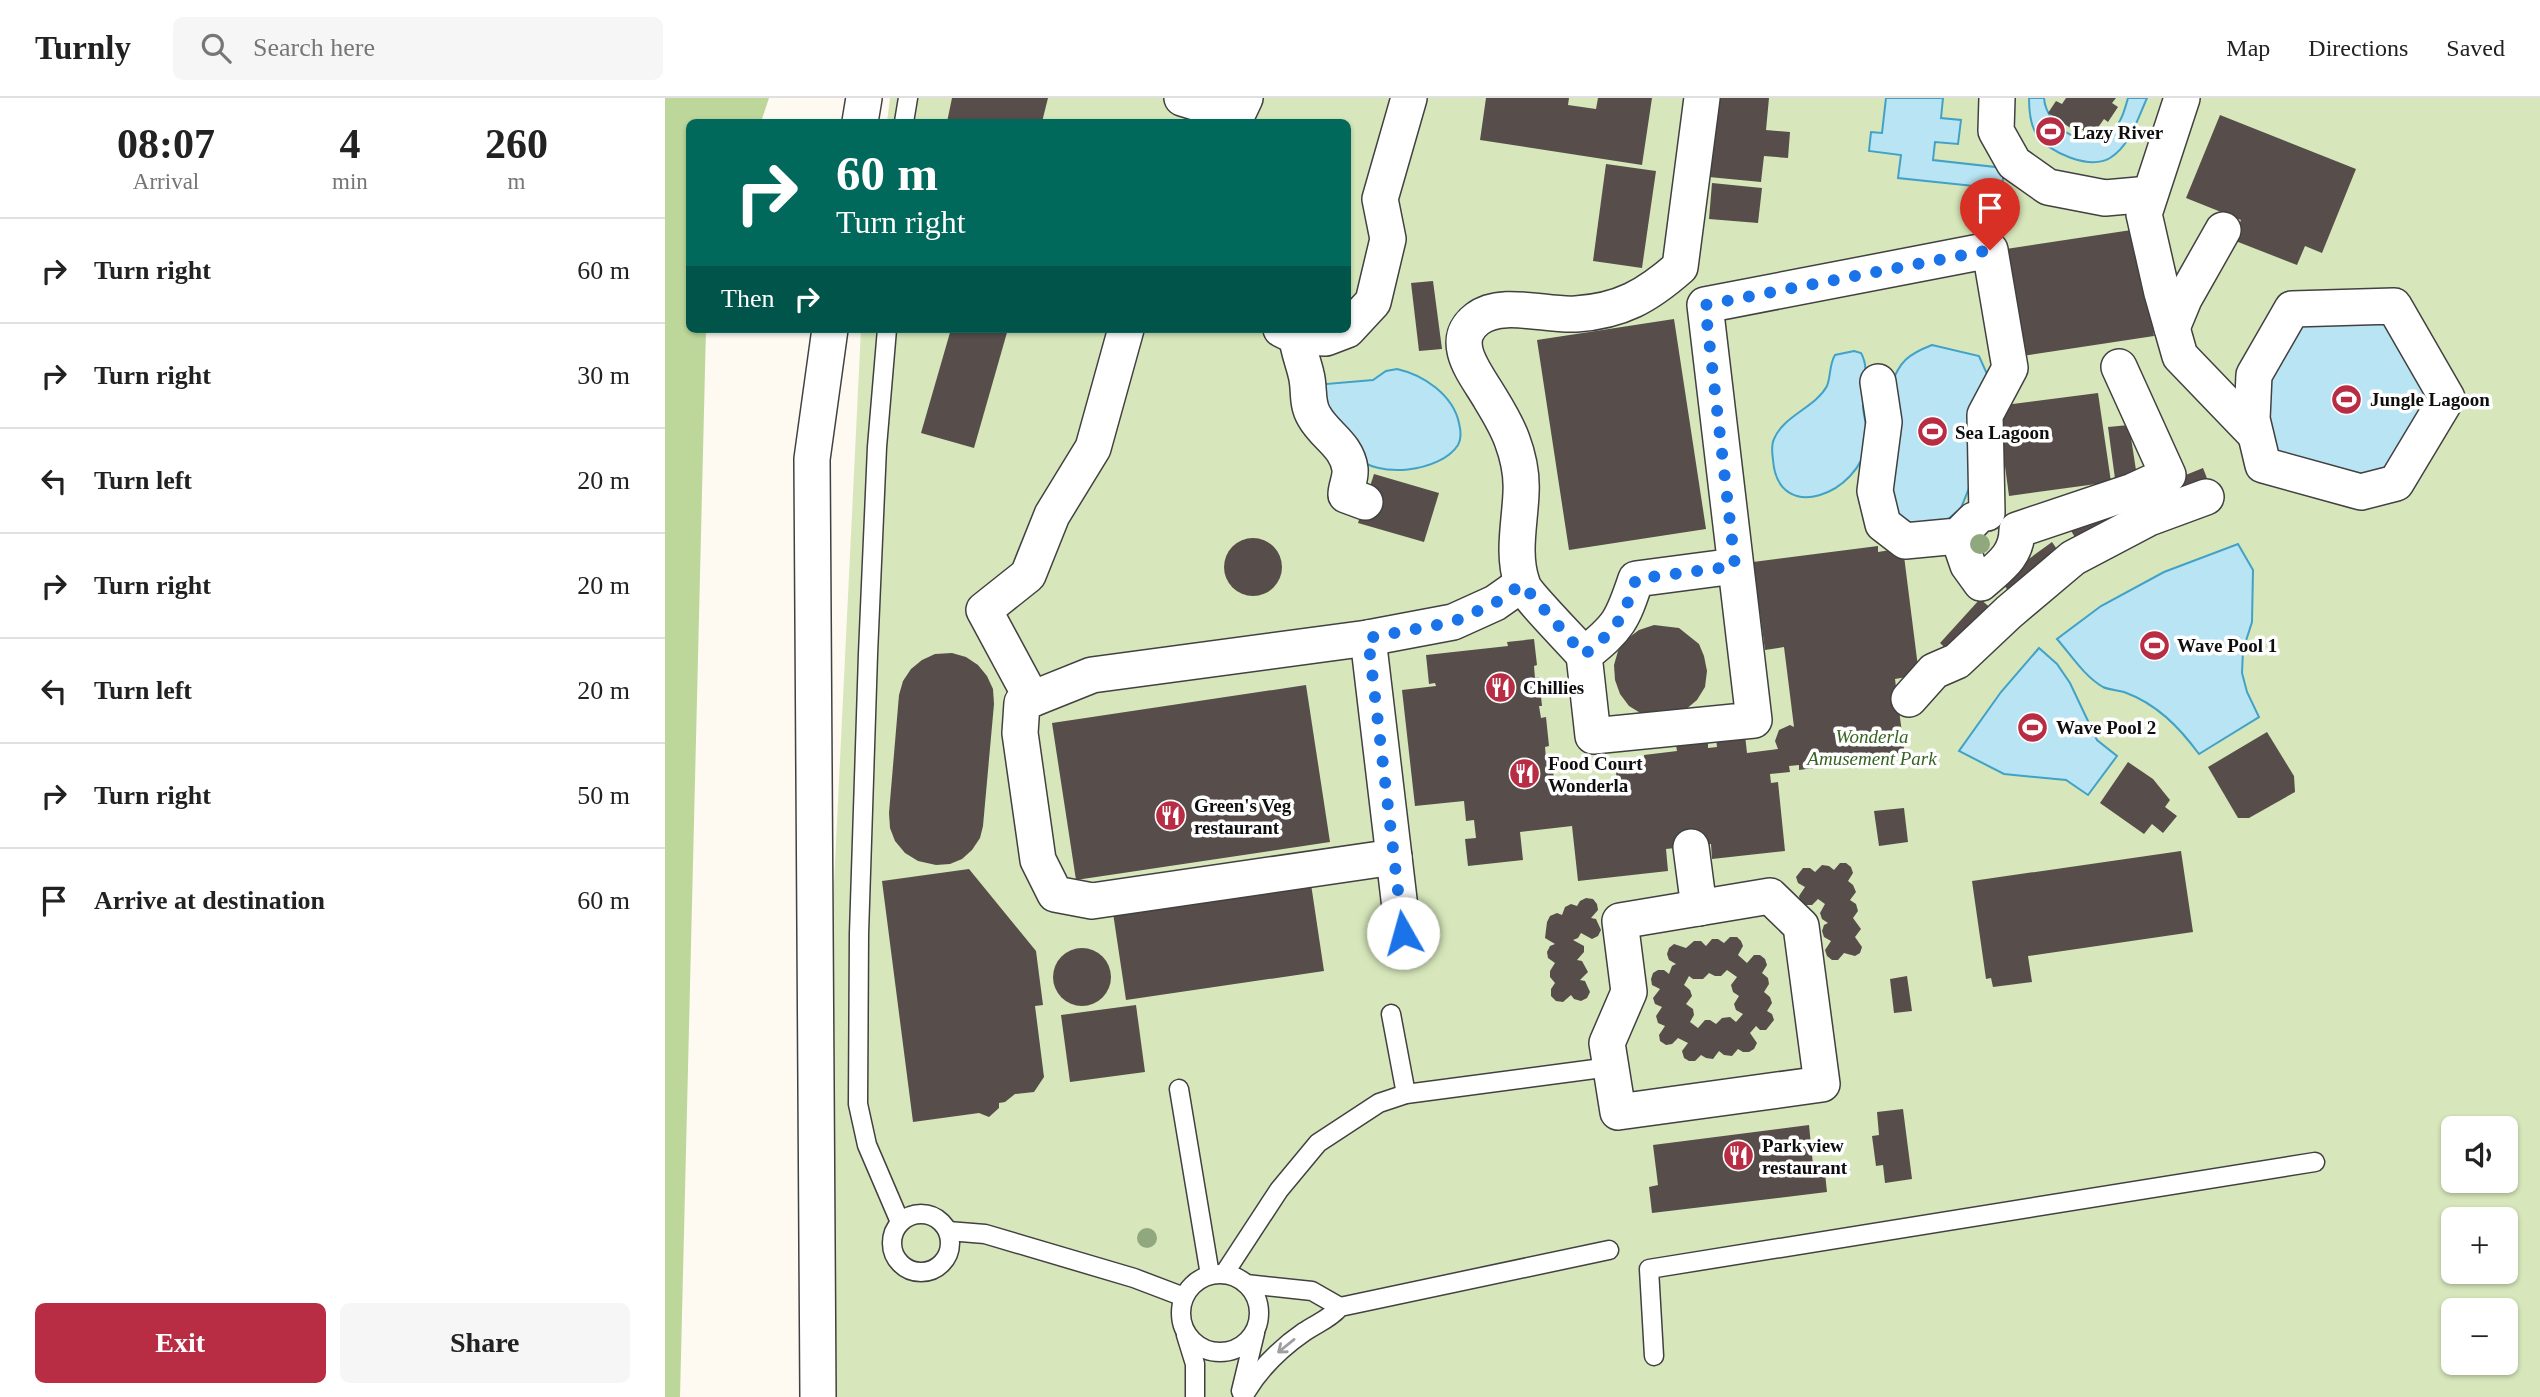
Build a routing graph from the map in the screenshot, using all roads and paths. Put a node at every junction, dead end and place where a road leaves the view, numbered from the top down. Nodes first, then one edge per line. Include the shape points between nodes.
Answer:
1 (864, 98) edge
2 (908, 98) edge
3 (1182, 98) edge
4 (1245, 98) edge
5 (1409, 98) edge
6 (1702, 98) edge
7 (1997, 98) edge
8 (2182, 98) edge
9 (860, 119) edge
10 (904, 119) edge
11 (2150, 194) junction
12 (2223, 230) dead end
13 (1351, 326) edge
14 (2172, 328) junction
15 (829, 333) edge
16 (887, 333) edge
17 (1125, 333) edge
18 (1289, 333) edge
19 (1339, 333) edge
20 (2119, 367) dead end
21 (1878, 382) dead end
22 (2255, 434) junction
23 (2206, 497) dead end
24 (1365, 502) dead end
25 (2141, 504) junction
26 (1987, 513) junction
27 (2054, 516) junction
28 (2017, 530) junction
29 (1958, 536) junction
30 (2073, 558) junction
31 (1735, 566) junction
32 (1522, 584) junction
33 (1368, 638) junction
34 (1584, 655) junction
35 (1032, 699) junction
36 (1909, 699) dead end
37 (1692, 846) dead end
38 (1394, 857) junction
39 (1699, 908) junction
40 (1403, 933) dead end
41 (1391, 1014) dead end
42 (1610, 1067) junction
43 (1179, 1089) dead end
44 (1406, 1094) junction
45 (2315, 1163) dead end
46 (899, 1222) junction
47 (948, 1231) junction
48 (1609, 1250) dead end
49 (1217, 1275) junction
50 (1246, 1283) junction
51 (1184, 1297) junction
52 (1340, 1307) junction
53 (1256, 1330) junction
54 (1185, 1332) junction
55 (1654, 1356) dead end
56 (818, 1397) edge
57 (1195, 1397) edge
58 (1241, 1397) edge

1 - 9 street
2 - 10 lane
3 - 4 street via 1237,115
5 - 13 street via 1380,199 1388,239 1373,302
6 - 32 street via 1680,267 1654,290 1620,305 1577,314 1495,310 1468,327 1465,354 1516,453
7 - 11 street via 1996,131 2014,163 2047,187 2105,198
8 - 11 street
11 - 14 street via 2144,214
12 - 14 street
14 - 22 street via 2180,356
15 - 56 street via 812,459
16 - 46 lane via 868,654 858,1104 867,1145
17 - 35 street via 1093,448 1052,515 1028,575 983,610
18 - 19 street via 1325,338
18 - 24 street via 1307,376 1314,417 1347,455 1350,481 1346,495
20 - 25 street via 2168,475
21 - 29 street via 1884,422 1874,491 1883,524 1905,541
22 - 22 street via 2263,464 2361,492 2396,483 2447,398 2394,306 2292,309 2254,375
23 - 25 street
25 - 27 street
25 - 30 street
26 - 28 street
26 - 29 street via 1969,522
26 - 31 street via 1985,415 2010,368 1990,250 1705,305
27 - 28 street
27 - 30 street
28 - 29 street via 2009,559 1981,583 1968,565
30 - 36 street via 1957,661 1934,671
31 - 34 street via 1636,579 1622,618
31 - 34 street via 1754,720 1678,736 1593,736
32 - 33 street via 1495,603 1453,622
32 - 34 street
33 - 35 street via 1092,675
33 - 38 street
35 - 38 street via 1022,703 1020,733 1038,860 1055,894 1091,901
37 - 39 street
38 - 40 street
39 - 42 street via 1620,921 1629,992 1607,1043
39 - 42 street via 1770,896 1801,926 1822,1084 1618,1112
41 - 44 lane
42 - 44 lane
43 - 49 lane
44 - 49 lane via 1380,1103 1318,1143
45 - 55 lane via 1649,1269
46 - 47 lane via 909,1216 932,1216
46 - 47 lane via 893,1232 893,1254 909,1271 932,1271 942,1264 948,1255
47 - 51 lane via 985,1234
48 - 52 lane
49 - 50 lane
49 - 51 lane via 1197,1281
50 - 52 lane via 1312,1292
50 - 53 lane via 1258,1304
51 - 54 lane via 1180,1319
52 -> 58 lane via 1287,1344
53 - 54 lane via 1235,1350 1221,1353 1206,1351
53 - 58 lane
54 - 57 lane via 1195,1364

